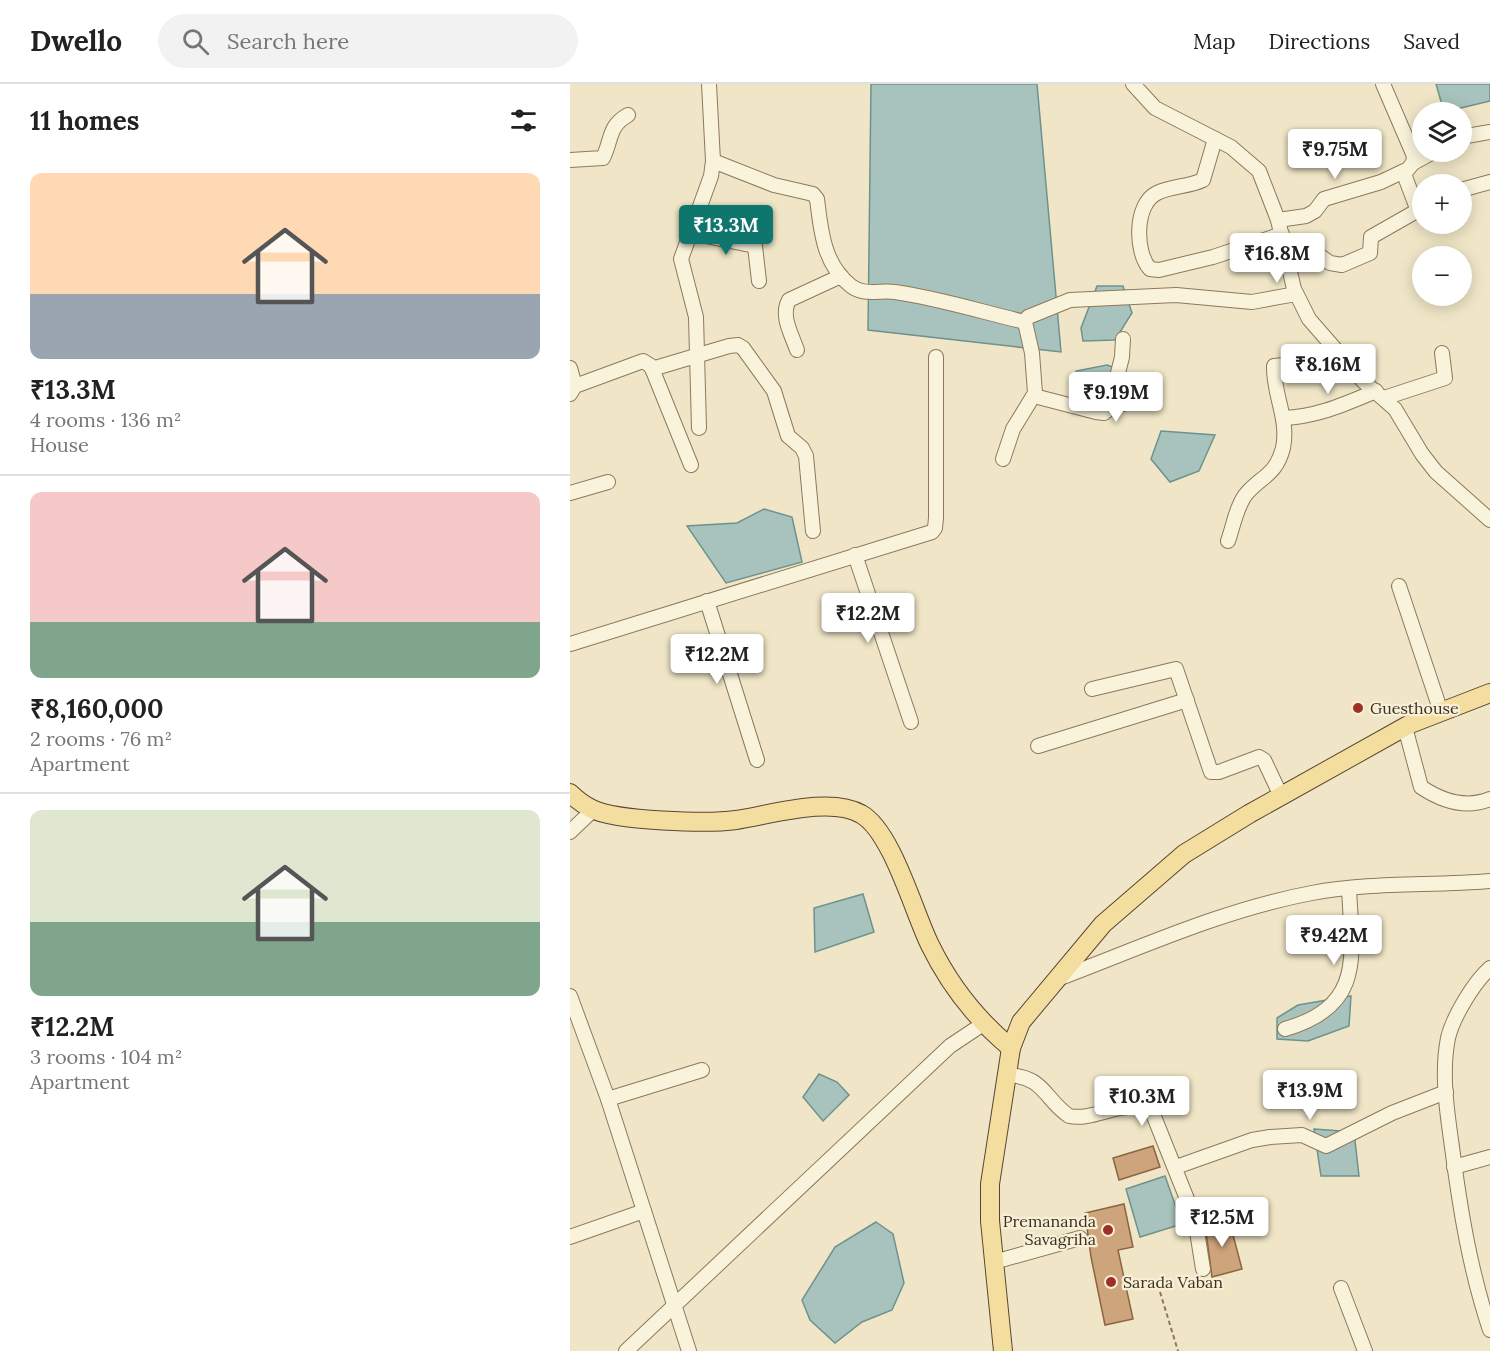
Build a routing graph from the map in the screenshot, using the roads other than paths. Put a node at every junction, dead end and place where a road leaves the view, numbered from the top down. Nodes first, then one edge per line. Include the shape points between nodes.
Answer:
1 (709, 84) edge
2 (1133, 84) edge
3 (1383, 84) edge
4 (628, 115) dead end
5 (1490, 132) edge
6 (1472, 135) edge
7 (1215, 140) junction
8 (570, 160) edge
9 (713, 160) junction
10 (1417, 162) edge
11 (1409, 167) junction
12 (1412, 178) edge
13 (1490, 182) edge
14 (1472, 187) edge
15 (1412, 214) edge
16 (1280, 227) junction
17 (691, 233) junction
18 (1288, 260) junction
19 (841, 276) junction
20 (759, 281) dead end
21 (1296, 294) junction
22 (1025, 322) junction
23 (1123, 339) dead end
24 (797, 350) dead end
25 (1338, 352) junction
26 (1442, 353) dead end
27 (698, 357) junction
28 (936, 357) dead end
29 (570, 368) edge
30 (652, 369) junction
31 (573, 390) edge
32 (1380, 395) junction
33 (1034, 396) junction
34 (1283, 418) junction
35 (699, 428) dead end
36 (1003, 459) dead end
37 (691, 465) dead end
38 (608, 482) dead end
39 (570, 494) edge
40 (1490, 520) edge
41 (813, 531) dead end
42 (1228, 541) dead end
43 (855, 555) junction
44 (1399, 586) dead end
45 (707, 601) junction
46 (570, 644) edge
47 (1092, 689) dead end
48 (1490, 693) edge
49 (1187, 700) junction
50 (1441, 712) junction
51 (911, 722) dead end
52 (1405, 727) junction
53 (1038, 746) dead end
54 (757, 760) dead end
55 (570, 793) edge
56 (1281, 796) junction
57 (1490, 799) edge
58 (593, 810) junction
59 (570, 832) edge
60 (1490, 881) edge
61 (1349, 888) junction
62 (1490, 968) edge
63 (1058, 978) junction
64 (570, 996) edge
65 (983, 1024) junction
66 (1285, 1029) dead end
67 (1011, 1048) junction
68 (702, 1070) dead end
69 (1008, 1076) junction
70 (1446, 1092) junction
71 (608, 1099) junction
72 (1490, 1157) edge
73 (1176, 1167) junction
74 (1454, 1167) junction
75 (644, 1211) junction
76 (570, 1237) edge
77 (1080, 1238) dead end
78 (994, 1262) junction
79 (1203, 1269) dead end
80 (1341, 1288) dead end
81 (674, 1305) junction
82 (1490, 1330) edge
83 (626, 1351) edge
84 (689, 1351) edge
85 (1003, 1351) edge
86 (1365, 1351) edge

1 - 9 street
2 - 7 street via 1155,108
3 - 11 street via 1410,145
4 - 8 street via 612,127 603,158
5 - 6 street
7 - 16 street via 1231,147 1259,171
7 - 16 street via 1203,180 1157,193 1146,207 1140,220 1145,263 1150,269 1159,270 1213,257
9 - 17 street
9 - 19 street via 774,184 813,194 824,246
10 - 11 street
11 - 12 street
11 - 16 street via 1381,182 1324,199 1311,214
13 - 14 street
15 - 18 street via 1371,237 1370,253 1347,263 1330,263 1320,256
16 - 18 street
17 - 20 street via 755,246
17 - 27 street via 681,259 693,301
18 - 21 street
19 - 22 street via 862,292 897,292
19 - 24 street via 789,300 785,314
21 - 22 street via 1252,302 1176,295 1070,300 1028,317
21 - 25 street via 1309,319
22 - 33 street via 1032,353
23 - 33 street via 1109,409 1104,413
25 - 32 street
25 - 34 street via 1303,363 1274,366 1275,390
26 - 32 street via 1445,378
27 - 30 street
27 - 35 street
27 - 41 street via 738,345 768,381 785,431 802,448 808,462
28 - 43 street via 935,528
29 - 31 street
30 - 31 street via 643,361 632,363
30 - 37 street
32 - 34 street via 1333,410
32 - 40 street via 1395,409 1422,454
33 - 36 street via 1013,429
34 - 42 street via 1283,447 1278,461 1266,478 1246,494
38 - 39 street
43 - 45 street
43 - 51 street
44 - 50 street
45 - 46 street
45 - 54 street
47 - 49 street via 1172,668 1178,673
48 - 50 main road
49 - 53 street
49 - 56 street via 1211,772 1259,757
50 - 52 main road
52 - 56 main road
52 - 57 street via 1421,787 1468,805
55 - 58 main road
56 - 63 main road via 1184,854 1159,874 1103,924
58 - 59 street
58 - 65 main road via 700,822 733,821 812,807 849,809 862,814 886,844 930,945
60 - 61 street
61 - 63 street via 1258,905
61 - 66 street via 1352,953 1341,995 1314,1020
62 - 70 street via 1474,986 1449,1035
63 - 67 main road via 1021,1023
64 - 71 street
65 - 67 main road
65 - 81 street via 950,1046
67 - 69 main road
68 - 71 street
69 - 73 street via 1035,1081 1069,1116 1077,1118 1122,1107 1147,1110 1153,1114
69 - 78 main road via 990,1184
70 - 73 street via 1326,1146 1302,1136 1270,1137
70 - 74 street
71 - 75 street
72 - 74 street
73 - 79 street via 1195,1219
74 - 82 street via 1470,1261
75 - 76 street
75 - 81 street
77 - 78 street
78 - 85 main road
80 - 86 street
81 - 83 street
81 - 84 street

